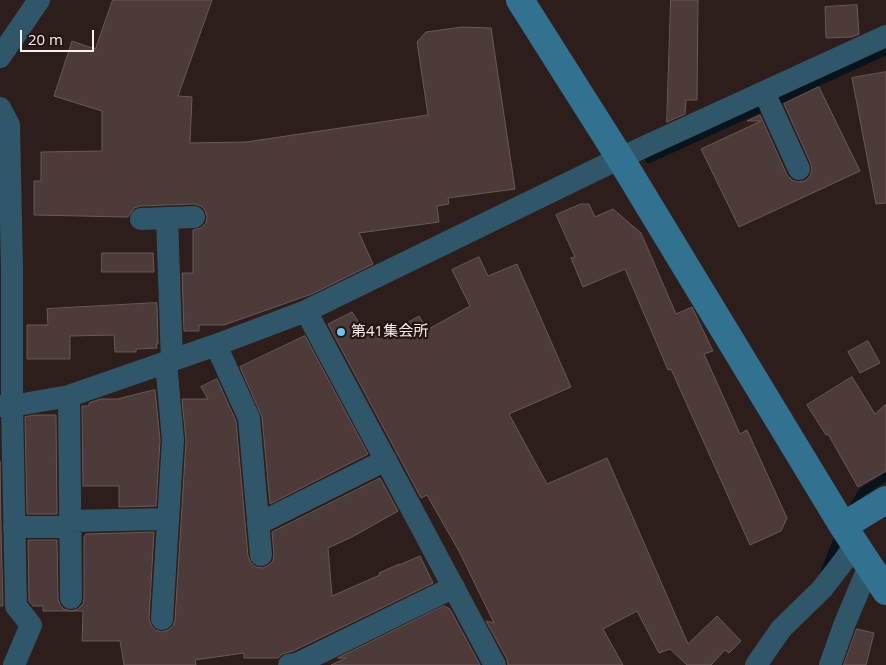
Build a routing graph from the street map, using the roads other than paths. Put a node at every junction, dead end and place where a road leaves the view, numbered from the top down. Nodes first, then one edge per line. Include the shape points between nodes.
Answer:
1 (39, 0) edge
2 (520, 0) edge
3 (886, 36) edge
4 (0, 57) edge
5 (764, 92) junction
6 (0, 108) edge
7 (620, 158) junction
8 (799, 169) dead end
9 (167, 218) junction
10 (194, 218) dead end
11 (141, 219) dead end
12 (6, 270) edge
13 (306, 311) junction
14 (216, 345) junction
15 (6, 350) edge
16 (169, 362) junction
17 (69, 396) junction
18 (6, 406) edge
19 (386, 460) junction
20 (886, 500) edge
21 (168, 519) junction
22 (70, 524) junction
23 (258, 524) junction
24 (14, 527) junction
25 (856, 546) junction
26 (261, 555) dead end
27 (454, 587) junction
28 (886, 591) edge
29 (71, 598) dead end
30 (162, 619) dead end
31 (14, 665) edge
32 (295, 665) edge
33 (495, 665) edge
34 (756, 665) edge
35 (830, 665) edge

1 - 4 street
2 - 7 street
3 - 5 street
5 - 7 street
5 - 8 street
6 - 12 street via 9,125
7 - 13 street
7 - 25 street
9 - 10 street
9 - 11 street
9 - 16 street
12 - 15 street
13 - 14 street
13 - 19 street
14 - 16 street
14 - 23 street via 249,418
15 - 18 street
16 - 17 street
16 - 21 street via 173,440
17 - 18 street
17 - 22 street
18 - 24 street
19 - 23 street
19 - 27 street
20 - 25 street
21 - 22 street
21 - 30 street
22 - 24 street
22 - 29 street
23 - 26 street
24 - 31 street via 16,606 31,625
25 - 28 street
25 - 34 street via 822,589 782,629
25 - 35 street via 845,623
27 - 32 street
27 - 33 street

